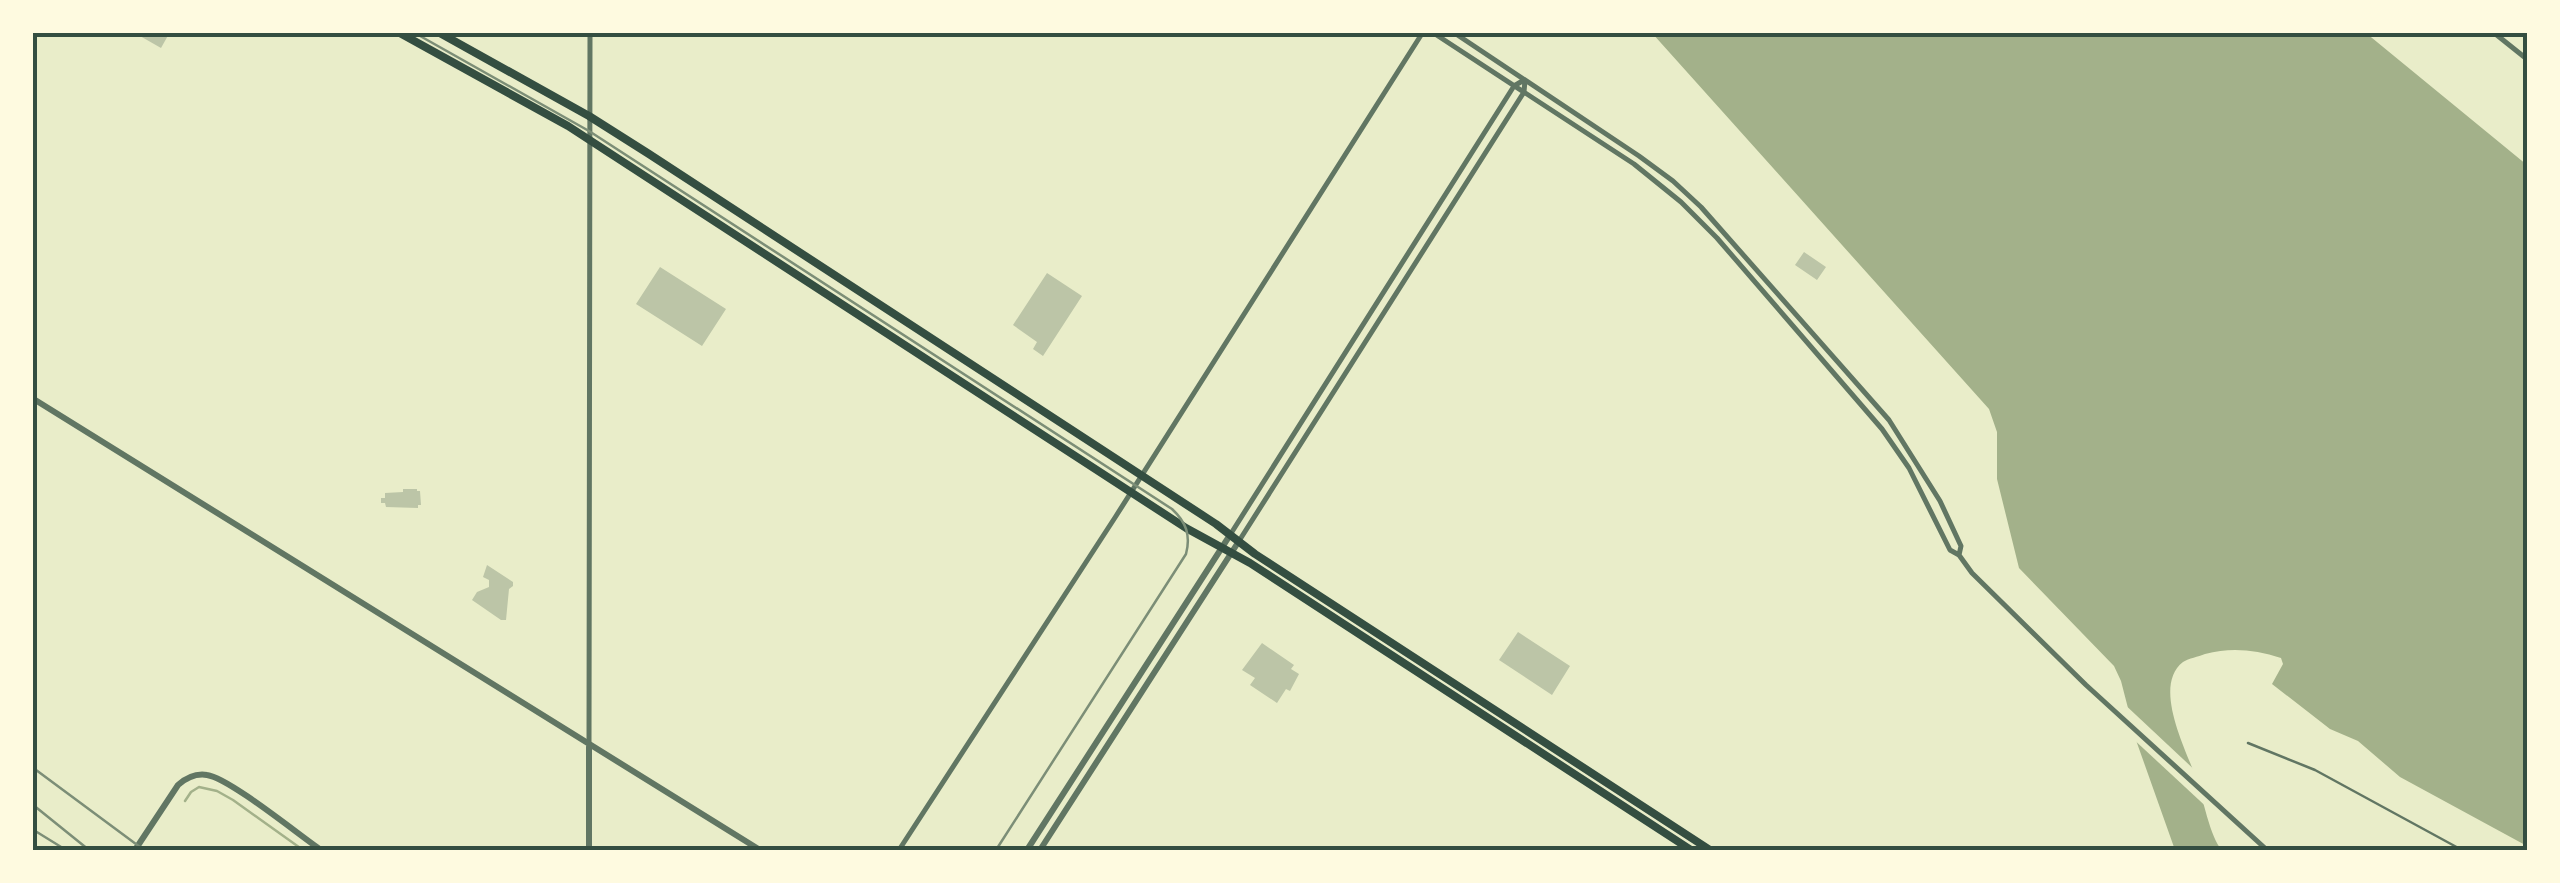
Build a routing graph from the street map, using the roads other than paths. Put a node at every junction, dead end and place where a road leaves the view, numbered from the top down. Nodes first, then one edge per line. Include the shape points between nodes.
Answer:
1 (398, 32) edge
2 (438, 32) edge
3 (590, 32) edge
4 (1423, 32) edge
5 (1432, 32) edge
6 (1453, 32) edge
7 (2493, 32) edge
8 (2528, 60) edge
9 (1525, 80) junction
10 (1514, 86) junction
11 (1524, 92) junction
12 (589, 116) junction
13 (589, 139) junction
14 (32, 398) edge
15 (1142, 475) junction
16 (1131, 492) junction
17 (1230, 535) junction
18 (1239, 542) junction
19 (1222, 548) junction
20 (1232, 554) junction
21 (1960, 556) junction
22 (2248, 743) dead end
23 (590, 745) junction
24 (135, 850) edge
25 (322, 850) edge
26 (589, 850) edge
27 (760, 850) edge
28 (899, 850) edge
29 (1027, 850) edge
30 (1040, 850) edge
31 (1691, 850) edge
32 (1710, 850) edge
33 (2267, 850) edge
34 (2462, 850) edge

1 - 13 main road
2 - 12 main road
3 - 12 street
4 - 15 street
5 - 10 street
6 - 9 street
7 - 8 street
9 - 10 street
9 - 11 street
9 - 21 street via 1673,181 1724,232 1889,420 1940,501
10 - 11 street
10 - 17 street
11 - 18 street
11 - 21 street via 1634,164 1694,213 1882,429 1950,550
12 - 13 street
12 - 15 main road
13 - 16 main road
13 - 23 street
14 - 23 street
15 - 16 street
15 - 17 main road
16 - 19 main road
16 - 28 street
17 - 18 main road
17 - 19 street
18 - 20 street
18 - 32 main road
19 - 20 main road
19 - 29 street
20 - 30 street
20 - 31 main road
21 - 33 street via 2086,685
22 - 34 lane via 2314,770
23 - 26 street
23 - 27 street
24 - 25 street via 182,781 198,774 220,779

